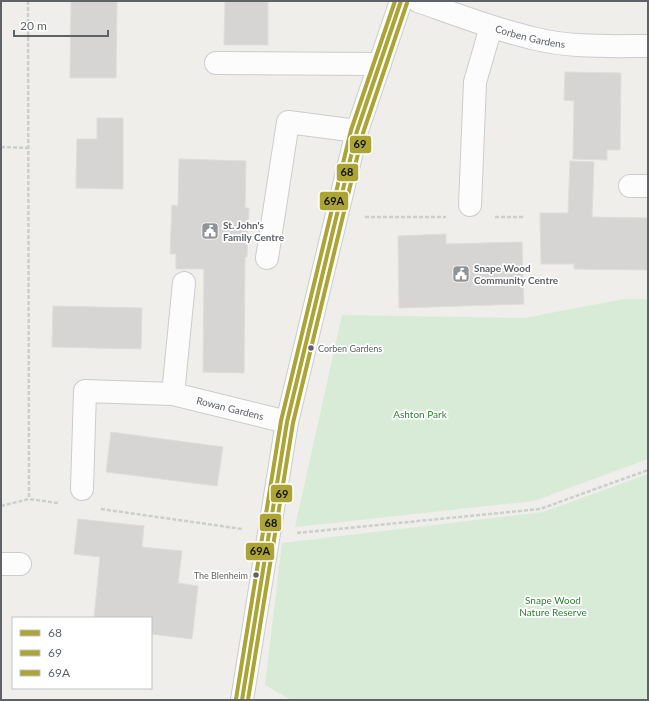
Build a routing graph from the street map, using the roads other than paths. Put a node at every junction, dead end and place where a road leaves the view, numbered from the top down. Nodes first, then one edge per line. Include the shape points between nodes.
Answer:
1 (402, 1) edge
2 (418, 1) edge
3 (491, 27) junction
4 (648, 46) edge
5 (216, 63) dead end
6 (380, 64) junction
7 (357, 131) junction
8 (470, 206) dead end
9 (267, 258) dead end
10 (184, 283) dead end
11 (173, 394) junction
12 (287, 422) junction
13 (82, 489) dead end
14 (242, 700) edge

1 - 6 street
2 - 3 street, Corben Gardens
3 - 4 street, Corben Gardens via 533,39 579,46
3 - 8 street via 475,82
5 - 6 street
6 - 7 street
7 - 9 street via 288,122
7 - 12 street
10 - 11 street
11 - 12 street, Rowan Gardens
11 - 13 street, Rowan Gardens via 85,391
12 - 14 street

